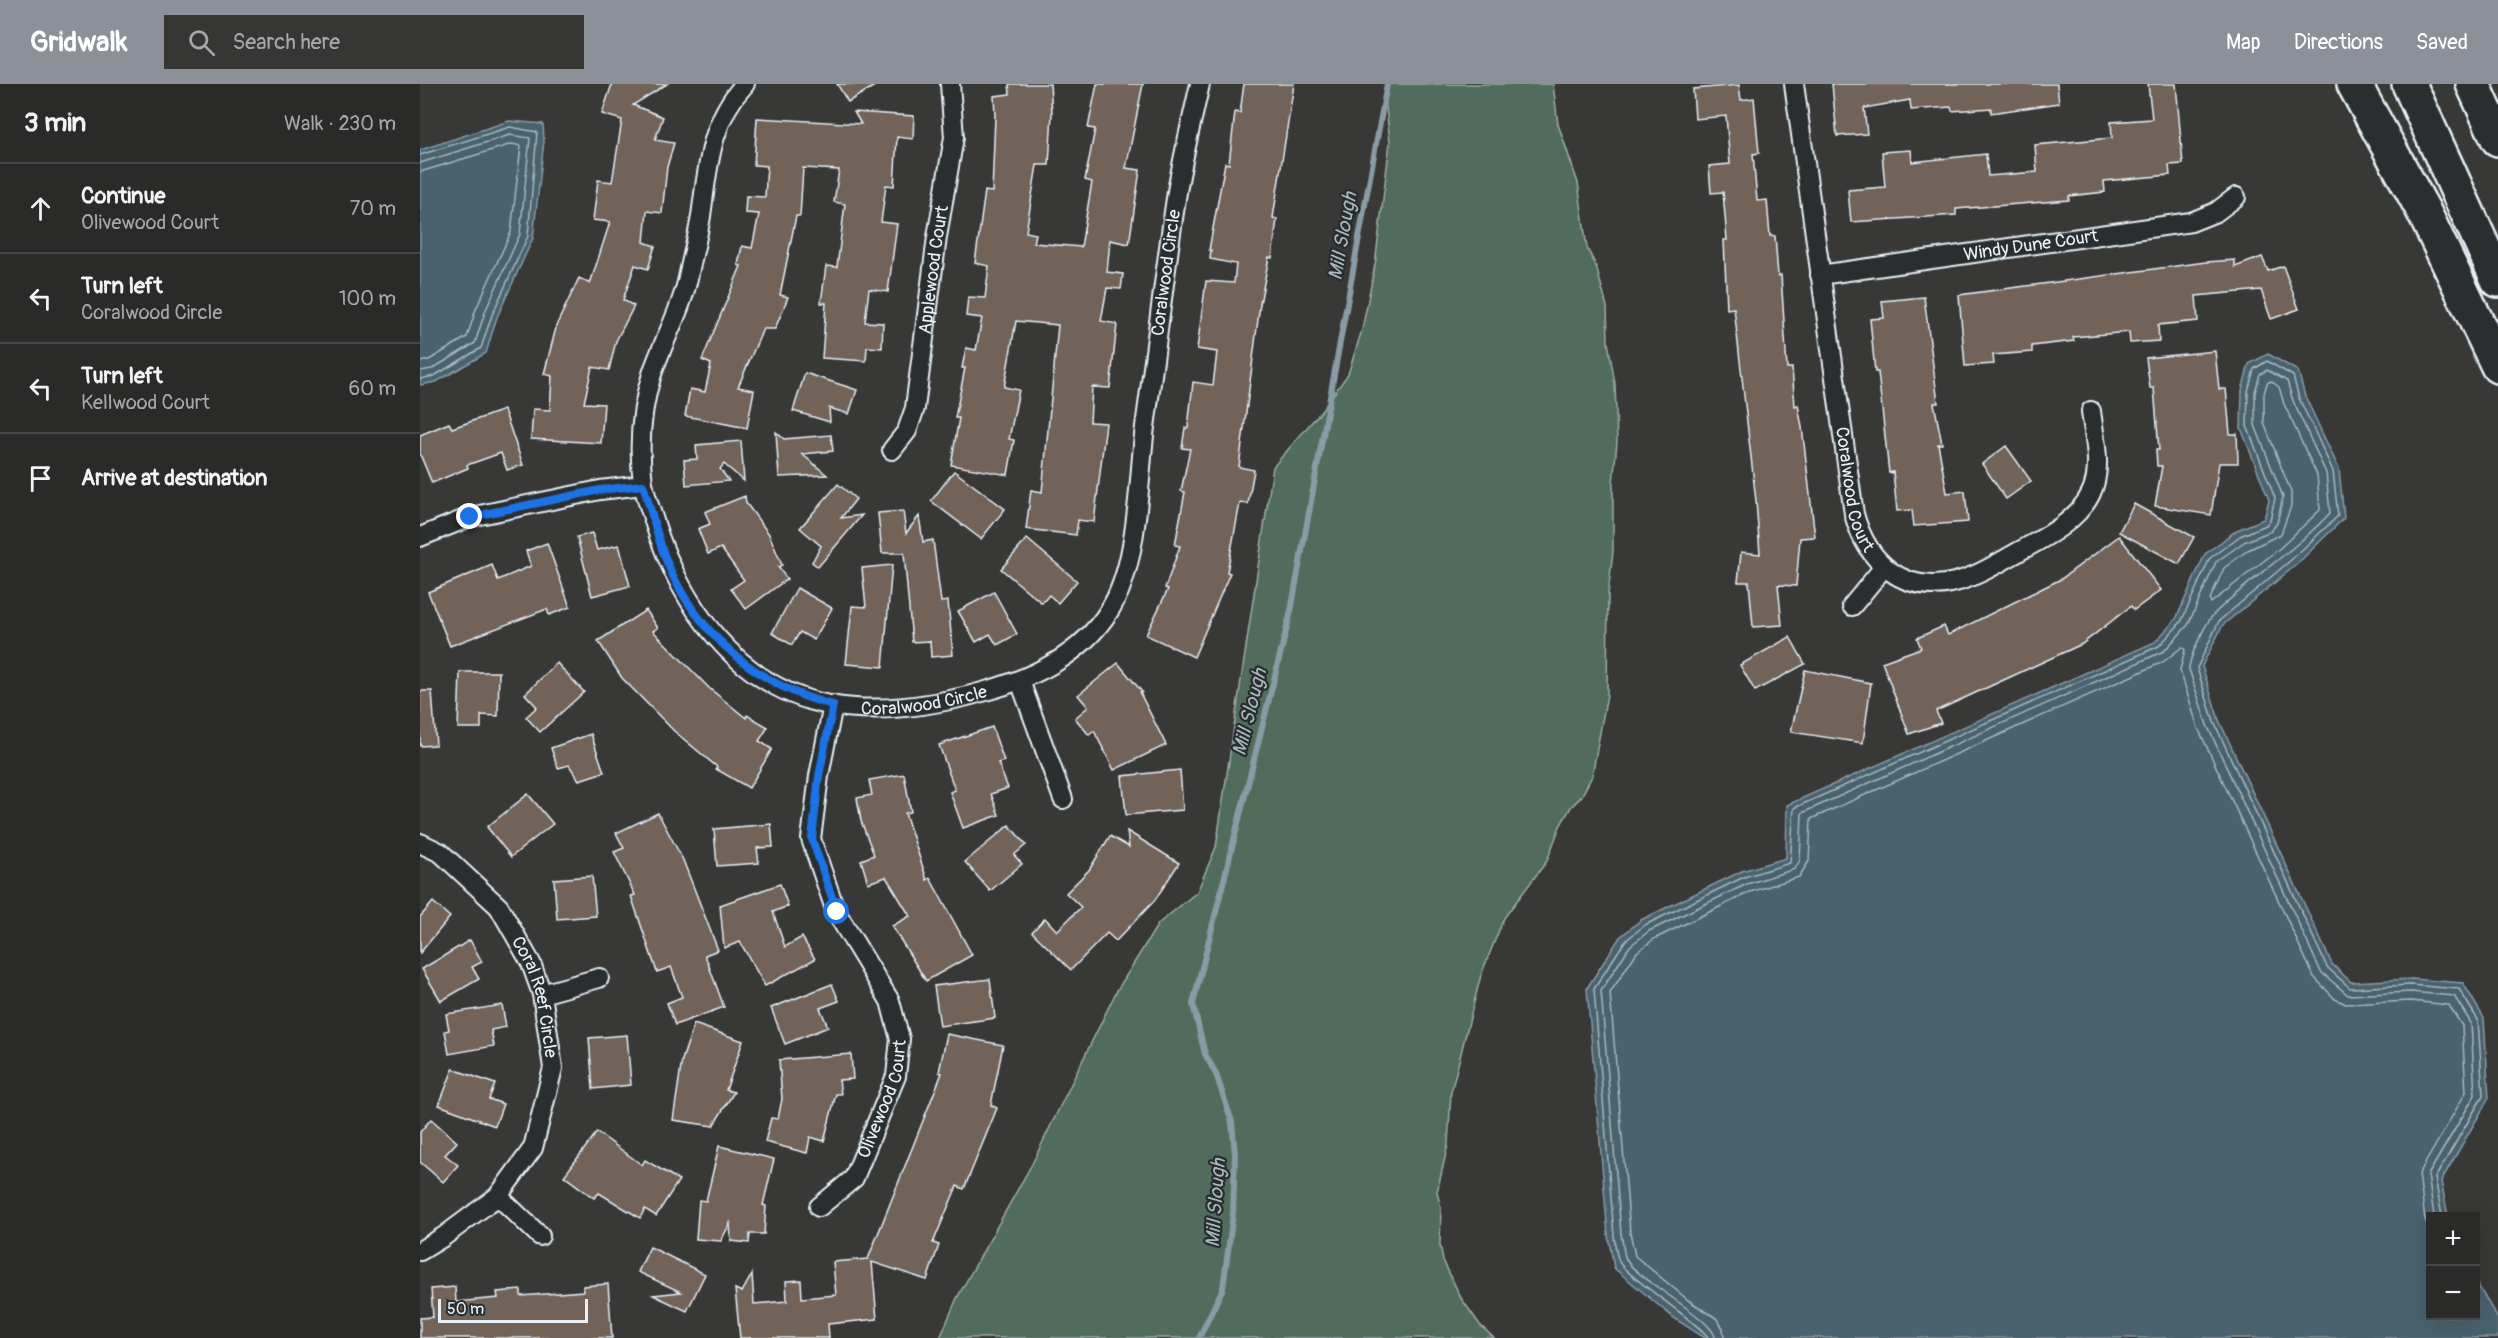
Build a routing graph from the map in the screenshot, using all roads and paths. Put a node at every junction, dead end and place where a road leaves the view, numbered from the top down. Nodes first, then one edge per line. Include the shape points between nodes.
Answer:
1 (745, 84) edge
2 (950, 84) edge
3 (1200, 84) edge
4 (1794, 84) edge
5 (2354, 84) edge
6 (2409, 84) edge
7 (2473, 84) edge
8 (2498, 139) edge
9 (2236, 197) dead end
10 (1820, 274) junction
11 (2498, 280) edge
12 (2498, 366) edge
13 (2091, 411) dead end
14 (892, 450) dead end
15 (643, 485) junction
16 (420, 537) edge
17 (1884, 567) junction
18 (1852, 606) dead end
19 (1020, 681) junction
20 (833, 705) junction
21 (1063, 799) dead end
22 (420, 843) edge
23 (598, 978) dead end
24 (542, 994) junction
25 (498, 1196) junction
26 (819, 1207) dead end
27 (540, 1236) dead end
28 (420, 1251) edge

1 - 15 street, Coralwood Circle via 725,109 714,137 686,287 640,421
2 - 14 street, Applewood Court via 954,137 915,408 906,431
3 - 19 street, Coralwood Circle via 1178,188 1133,549 1110,610 1077,650
4 - 10 street, Coralwood Court
5 - 12 highway via 2423,210
6 - 11 highway
7 - 8 highway
9 - 10 street, Windy Dune Court via 2216,212 2191,222
10 - 17 street, Coralwood Court via 1854,514 1869,551
13 - 17 street, Coralwood Court via 2096,482 2086,502 2067,521 2037,542 1958,581 1920,583
15 - 16 street via 470,517
15 - 20 street, Coralwood Circle via 666,559 688,601 714,636 779,686
17 - 18 street
19 - 20 street, Coralwood Circle via 960,698 895,708
19 - 21 street
20 - 26 street, Olivewood Court via 812,839 837,912 890,1001 900,1039 896,1076 854,1178
22 - 24 street, Coral Reef Circle via 441,852 499,907 531,963
23 - 24 street
24 - 25 street, Coral Reef Circle via 553,1068 533,1148
25 - 27 street
25 - 28 street, Coral Reef Circle

